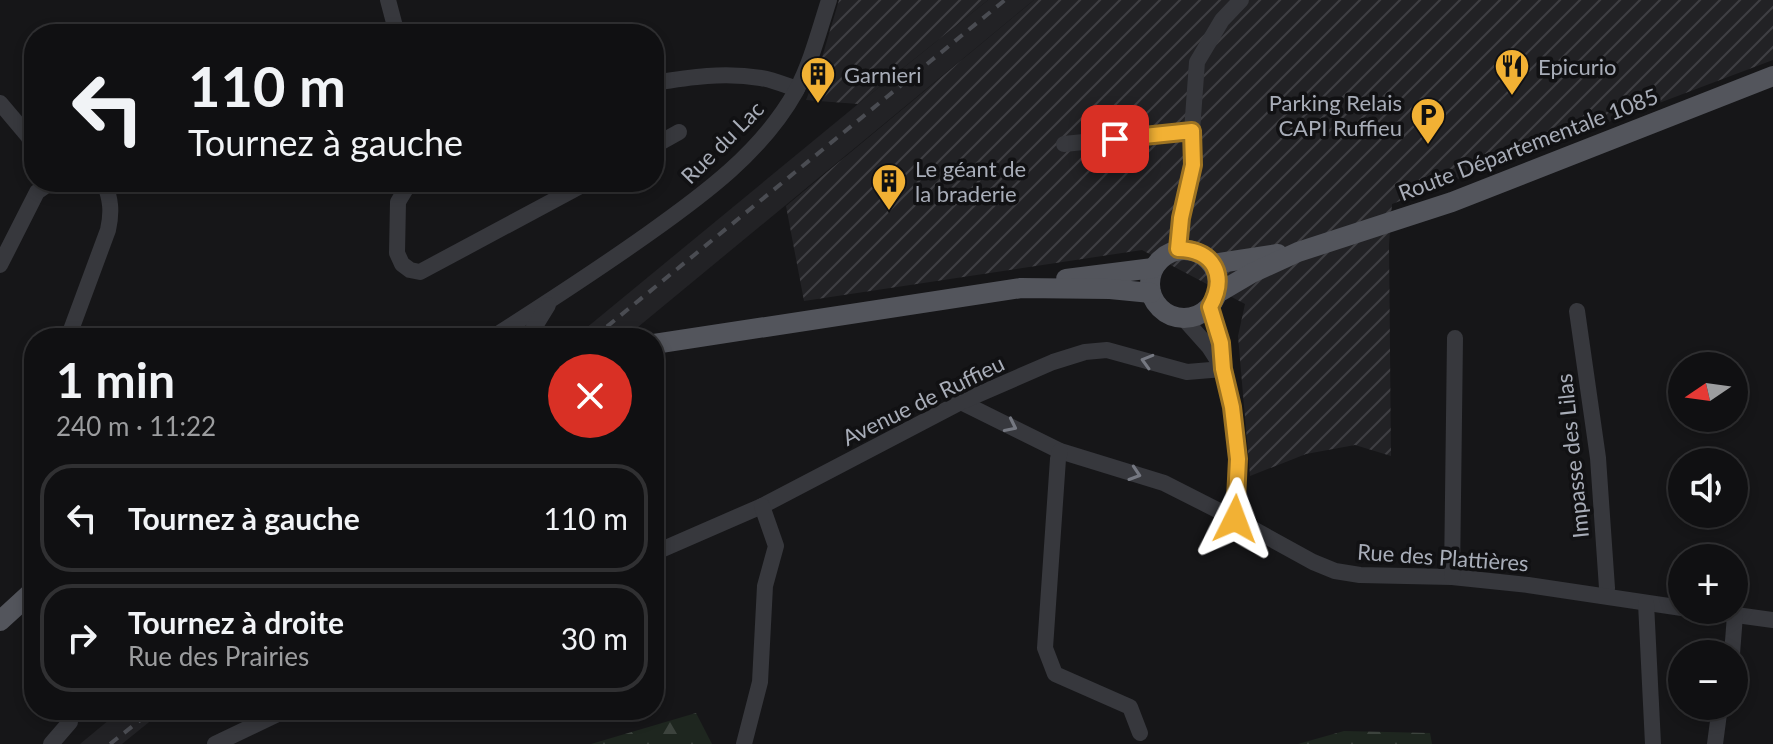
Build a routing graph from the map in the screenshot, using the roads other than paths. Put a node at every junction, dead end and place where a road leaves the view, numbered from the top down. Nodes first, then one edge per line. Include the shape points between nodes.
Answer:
1 (388, 0) edge
2 (829, 0) edge
3 (1241, 0) edge
4 (394, 24) edge
5 (1773, 76) edge
6 (664, 81) edge
7 (797, 89) junction
8 (0, 103) edge
9 (24, 131) edge
10 (1192, 131) junction
11 (679, 132) dead end
12 (664, 140) edge
13 (1064, 144) dead end
14 (37, 192) edge
15 (108, 192) edge
16 (404, 192) edge
17 (569, 192) edge
18 (1178, 249) junction
19 (1298, 252) junction
20 (1213, 264) junction
21 (0, 265) edge
22 (1153, 268) junction
23 (1021, 288) junction
24 (1151, 293) junction
25 (551, 300) junction
26 (1214, 300) junction
27 (1577, 311) dead end
28 (1184, 319) junction
29 (72, 328) edge
30 (507, 328) edge
31 (534, 328) edge
32 (1455, 338) dead end
33 (664, 343) edge
34 (1223, 369) junction
35 (961, 402) junction
36 (1060, 451) junction
37 (762, 506) junction
38 (1235, 519) junction
39 (664, 549) edge
40 (1452, 577) junction
41 (1605, 596) junction
42 (24, 599) edge
43 (1646, 603) junction
44 (1668, 606) edge
45 (1748, 617) edge
46 (1773, 620) edge
47 (0, 621) edge
48 (265, 720) edge
49 (1718, 720) edge
50 (70, 722) dead end
51 (1140, 733) dead end
52 (51, 744) edge
53 (215, 744) edge
54 (744, 744) edge
55 (1653, 744) edge
56 (1715, 744) edge

1 - 4 street
2 - 7 street, Rue du Lac
3 - 10 street via 1197,62
5 - 19 main road, Route Départementale 1085 via 1452,202
6 - 7 street via 730,75
7 - 25 street, Rue du Lac via 759,142 705,192
8 - 9 street
10 - 13 street
10 - 18 street via 1193,165
11 - 12 street
14 - 21 street
15 - 29 street via 108,230
16 - 17 street via 398,202 397,253 402,264 420,272
18 - 20 main road via 1204,255
18 - 22 main road
19 - 20 main road
19 - 26 main road via 1252,273
20 - 26 main road via 1219,278
22 - 23 main road
22 - 24 main road
23 - 24 main road
23 - 33 main road
24 - 28 main road via 1169,315
25 - 30 street, Rue du Lac
25 - 31 street, Rue du Lac
26 - 28 main road via 1198,316
26 - 34 street
27 - 41 street, Impasse des Lilas via 1598,458
28 - 34 street
32 - 40 street
34 -> 35 street, Avenue de Ruffieu via 1187,372 1107,350 1085,352
34 - 38 street via 1238,459
35 -> 36 street, Rue des Plattières
35 - 37 street, Avenue de Ruffieu
36 -> 38 street, Rue des Plattières via 1164,483
36 - 51 street via 1045,648 1055,674 1130,707
37 - 39 street, Avenue de Ruffieu
37 - 54 street via 776,546 765,586 760,682
38 - 40 street, Rue des Plattières via 1335,571
40 - 41 street, Rue des Plattières
41 - 43 street, Rue des Plattières
42 - 47 main road
43 - 44 street, Rue des Plattières
43 - 55 street
45 - 46 street
48 - 53 street
49 - 56 street
50 - 52 street

